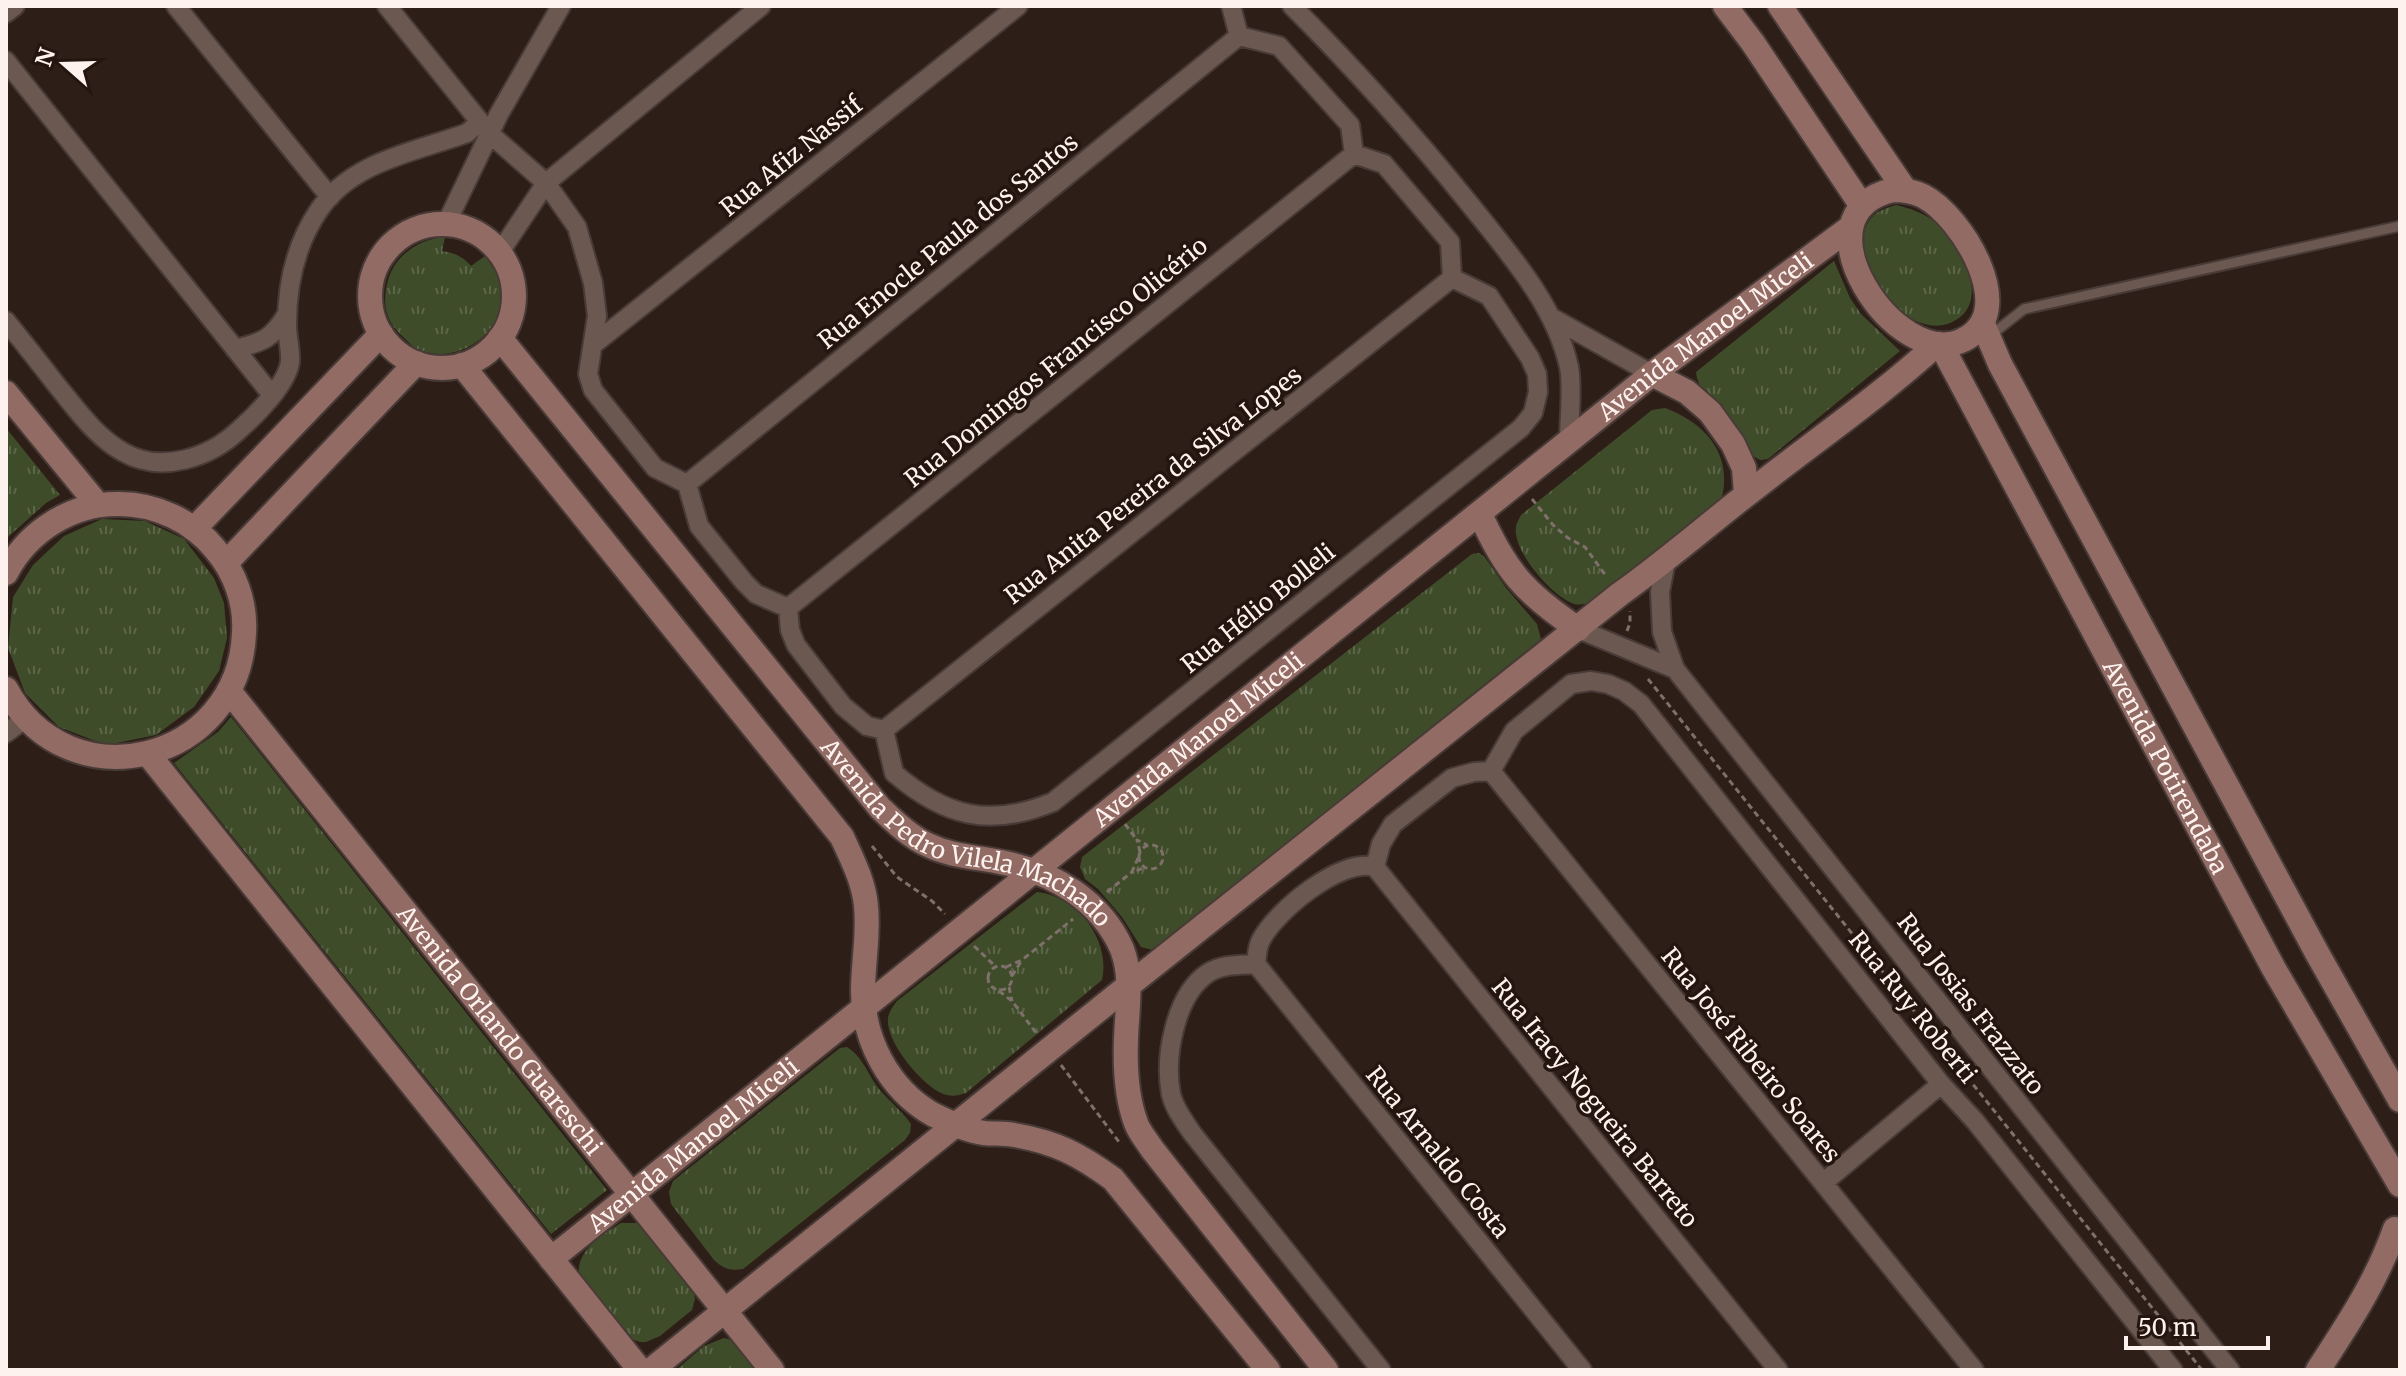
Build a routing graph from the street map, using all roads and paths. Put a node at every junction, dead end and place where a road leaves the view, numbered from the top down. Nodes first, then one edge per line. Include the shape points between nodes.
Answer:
1 (15, 6) edge
2 (176, 6) edge
3 (387, 6) edge
4 (561, 6) edge
5 (761, 6) edge
6 (1018, 6) edge
7 (1231, 6) edge
8 (1292, 6) edge
9 (1725, 6) edge
10 (1780, 6) edge
11 (6, 13) edge
12 (1239, 36) junction
13 (6, 61) edge
14 (485, 128) junction
15 (1354, 154) junction
16 (546, 183) junction
17 (1905, 190) junction
18 (330, 197) junction
19 (1856, 216) junction
20 (446, 224) junction
21 (2400, 226) edge
22 (500, 252) junction
23 (1452, 278) junction
24 (287, 314) junction
25 (1551, 317) junction
26 (6, 321) edge
27 (1985, 330) junction
28 (381, 334) junction
29 (500, 338) junction
30 (594, 344) junction
31 (1939, 345) junction
32 (235, 349) junction
33 (416, 363) junction
34 (462, 365) junction
35 (1652, 374) junction
36 (6, 393) edge
37 (271, 394) junction
38 (1569, 441) junction
39 (1520, 482) junction
40 (687, 484) junction
41 (1746, 494) junction
42 (98, 505) junction
43 (1480, 514) junction
44 (194, 529) junction
45 (1666, 561) junction
46 (226, 563) junction
47 (6, 573) edge
48 (1620, 594) junction
49 (788, 608) junction
50 (1578, 629) junction
51 (1625, 648) junction
52 (1675, 669) junction
53 (1646, 677) dead end
54 (6, 689) edge
55 (229, 691) junction
56 (26, 718) junction
57 (884, 730) junction
58 (6, 733) edge
59 (148, 754) junction
60 (1491, 771) junction
61 (1113, 808) junction
62 (1137, 840) junction
63 (1147, 845) junction
64 (1140, 852) junction
65 (1138, 858) junction
66 (1375, 867) junction
67 (1145, 868) junction
68 (1034, 871) junction
69 (1256, 964) junction
70 (995, 966) junction
71 (1006, 967) junction
72 (989, 972) junction
73 (1012, 976) junction
74 (1128, 986) junction
75 (1009, 987) junction
76 (999, 991) junction
77 (865, 1007) junction
78 (1941, 1084) junction
79 (2400, 1100) edge
80 (957, 1124) junction
81 (1823, 1183) junction
82 (2400, 1185) edge
83 (2400, 1193) edge
84 (631, 1194) junction
85 (2397, 1237) edge
86 (551, 1259) junction
87 (2400, 1272) edge
88 (2370, 1289) junction
89 (724, 1311) junction
90 (640, 1370) edge
91 (651, 1370) edge
92 (772, 1370) edge
93 (1268, 1370) edge
94 (1326, 1370) edge
95 (1381, 1370) edge
96 (1582, 1370) edge
97 (1778, 1370) edge
98 (1974, 1370) edge
99 (2173, 1370) edge
100 (2202, 1370) edge
101 (2230, 1370) edge
102 (2318, 1370) edge

1 - 11 street
2 - 18 street
3 - 14 street
4 - 14 street
5 - 16 street
6 - 30 street, Rua Afiz Nassif
7 - 12 street
8 - 25 street via 1422,146
9 - 19 street via 1753,43
10 - 17 street
12 - 15 street via 1279,46 1350,125
12 - 40 street, Rua Enocle Paula dos Santos
13 - 32 street
14 - 16 street
14 - 18 street via 367,167
14 - 20 street
15 - 23 street via 1384,164 1450,242
15 - 49 street, Rua Domingos Francisco Olicério
16 - 22 street
16 - 30 street via 577,227 585,250 597,316
17 - 19 street via 1881,192
17 - 27 street via 1942,211 1975,255 1985,282
18 - 24 street via 294,260
19 - 31 street via 1850,248 1866,290 1898,324
19 - 35 street, Avenida Manoel Miceli
20 - 22 street via 476,232
20 - 28 street via 405,234 377,266 371,308
21 - 27 lane via 2024,309
22 - 29 street via 511,275 514,302
23 - 57 street, Rua Anita Pereira da Silva Lopes
23 - 57 street, Rua Hélio Bolleli via 1489,296 1530,358 1538,392 1533,413 1521,428 1053,802 1008,816 960,813 894,773
24 - 32 street via 263,342
24 - 37 street via 290,362
25 - 35 street
25 - 38 street via 1569,369
26 - 37 street via 84,419 125,454 171,463 196,457 228,441
27 - 31 street
27 - 79 street, Avenida Potirendaba
28 - 33 street
28 - 44 street
29 - 34 street via 484,355
29 - 68 street, Avenida Pedro Vilela Machado via 880,808 928,845
30 - 40 street via 588,374 593,390 655,468
31 - 41 street
31 - 82 street, Avenida Potirendaba via 2274,969
32 - 37 street
33 - 34 street
33 - 46 street
34 - 77 street, Avenida Pedro Vilela Machado via 842,837 866,905
35 - 38 street, Avenida Manoel Miceli
35 - 41 street via 1687,392 1710,412 1744,468
36 - 42 street
38 - 39 street, Avenida Manoel Miceli
39 - 43 street, Avenida Manoel Miceli
39 - 48 path via 1553,525 1585,547
40 - 49 street via 699,526 744,582 756,594
41 - 45 street
42 - 44 street via 155,509
42 - 47 street via 41,530
43 - 50 street via 1517,579 1543,606
43 - 61 street, Avenida Manoel Miceli
44 - 46 street
45 - 48 street
45 - 52 street, Rua Josias Frazzato via 1660,592 1662,632
46 - 55 street via 245,627 241,660
48 - 50 street
48 - 51 path via 1631,615
49 - 57 street via 796,645 843,706 867,726
50 - 51 street, Rua Josias Frazzato
50 - 74 street
51 - 52 street, Rua Josias Frazzato
52 - 101 street, Rua Josias Frazzato
53 - 100 path
54 - 56 street
55 - 59 street via 195,731
55 - 84 street, Avenida Orlando Guareschi
56 - 58 street
56 - 59 street via 52,739 82,753 115,758
59 - 86 street
60 - 66 street via 1452,778 1393,824
60 - 78 street, Rua Ruy Roberti via 1514,731 1571,684 1591,681 1624,691 1641,704
60 - 81 street, Rua José Ribeiro Soares
61 - 62 path
61 - 68 street, Avenida Manoel Miceli
62 - 63 path
62 - 64 path
63 - 64 path
63 - 67 path via 1160,848 1163,859 1156,868
64 - 65 path
65 - 67 path
65 - 67 path via 1132,872
66 - 69 street via 1365,864 1323,880 1273,922 1259,943
66 - 97 street, Rua Iracy Nogueira Barreto
68 - 74 street, Avenida Pedro Vilela Machado via 1078,893 1106,920 1128,967
68 - 77 street, Avenida Manoel Miceli
69 - 95 street via 1209,972 1188,991 1172,1045 1171,1096 1186,1124
69 - 96 street, Rua Arnaldo Costa
70 - 71 path
70 - 72 path
70 - 72 path via 982,956
71 - 73 path
71 - 73 path via 1022,960
72 - 76 path via 989,985
73 - 75 path
74 - 80 street
74 - 94 street, Avenida Pedro Vilela Machado via 1126,1071 1136,1123
75 - 76 path
75 - 76 path via 1012,1001
77 - 80 street, Avenida Pedro Vilela Machado via 867,1030 880,1060 902,1090
77 - 84 street, Avenida Manoel Miceli
78 - 81 street
78 - 99 street, Rua Ruy Roberti
80 - 89 street
80 - 93 street, Avenida Pedro Vilela Machado via 1049,1143 1081,1156 1113,1179
81 - 98 street, Rua José Ribeiro Soares
83 - 85 street via 2394,1215
84 - 86 street, Avenida Manoel Miceli
84 - 89 street, Avenida Orlando Guareschi
85 - 88 street
86 - 90 street
87 - 88 street
88 - 102 street
89 - 91 street
89 - 92 street, Avenida Orlando Guareschi

